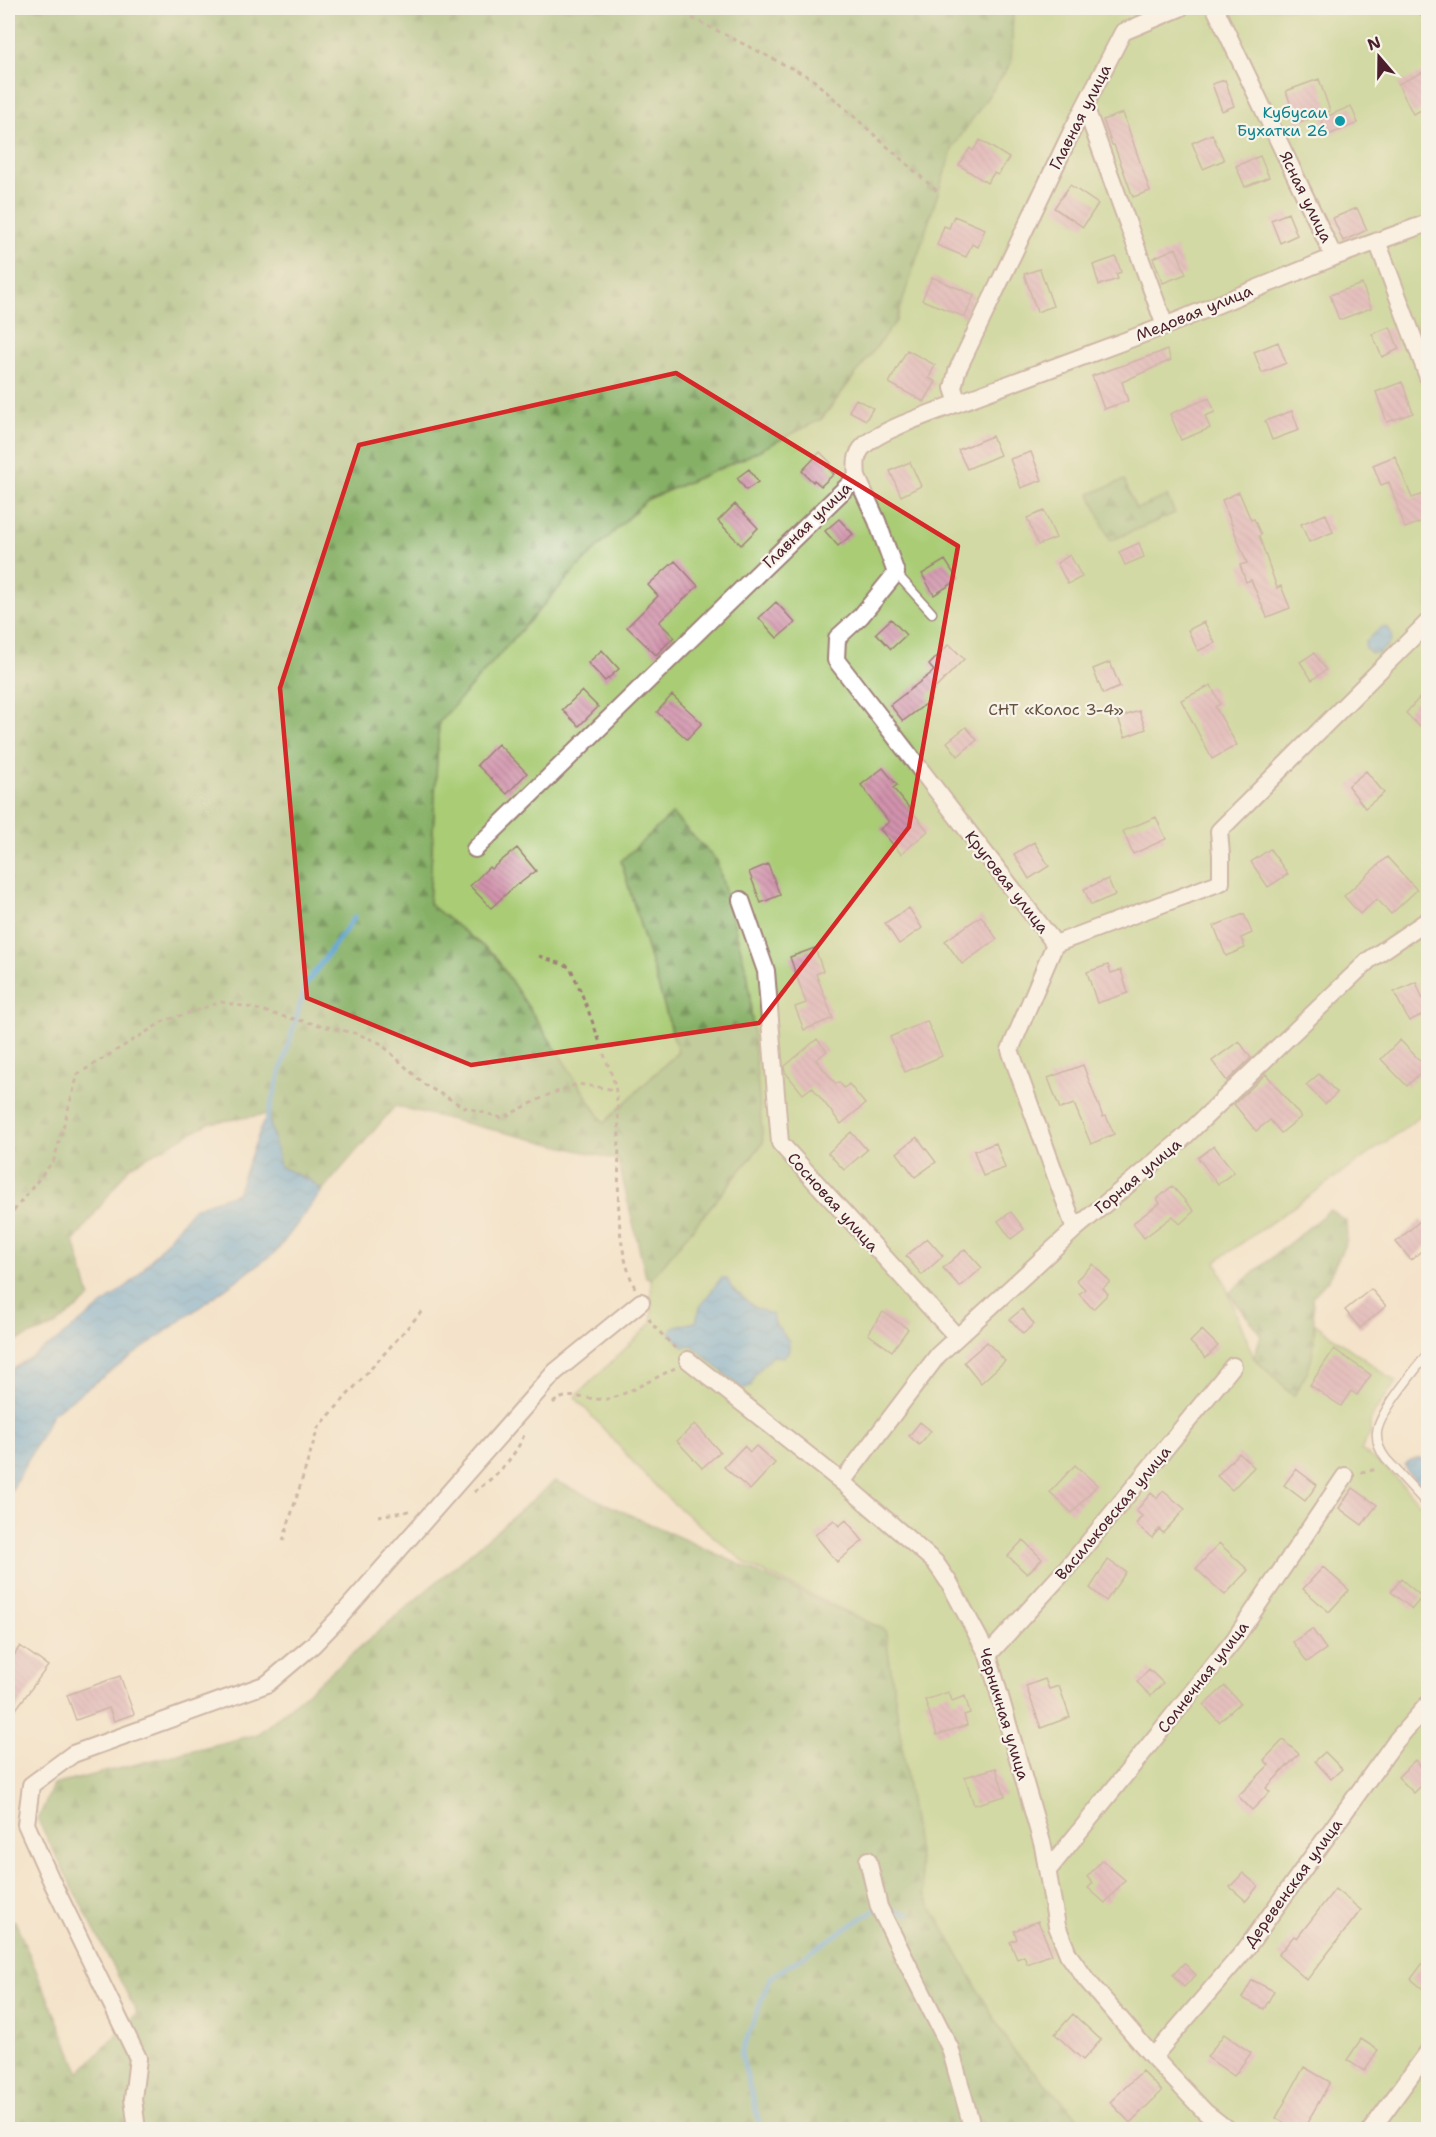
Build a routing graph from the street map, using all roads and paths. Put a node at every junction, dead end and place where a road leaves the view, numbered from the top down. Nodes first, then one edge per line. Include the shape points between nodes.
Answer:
1 (667, 8) edge
2 (1180, 8) edge
3 (1215, 8) edge
4 (1085, 106) junction
5 (937, 191) dead end
6 (1428, 223) edge
7 (1377, 241) junction
8 (1334, 257) junction
9 (1165, 326) junction
10 (1428, 375) edge
11 (958, 403) junction
12 (857, 477) junction
13 (896, 573) junction
14 (932, 614) dead end
15 (1428, 622) edge
16 (475, 849) dead end
17 (741, 900) dead end
18 (1428, 920) edge
19 (1055, 944) junction
20 (539, 956) dead end
21 (616, 1090) junction
22 (8, 1218) edge
23 (1075, 1229) junction
24 (641, 1302) junction
25 (424, 1308) dead end
26 (957, 1337) junction
27 (1428, 1353) edge
28 (684, 1363) junction
29 (1233, 1366) dead end
30 (550, 1406) dead end
31 (527, 1428) dead end
32 (1386, 1459) junction
33 (1345, 1476) joint
34 (842, 1482) junction
35 (470, 1495) dead end
36 (1428, 1505) edge
37 (435, 1508) junction
38 (378, 1516) dead end
39 (283, 1541) dead end
40 (988, 1655) junction
41 (1428, 1704) edge
42 (868, 1860) dead end
43 (1049, 1869) junction
44 (1428, 2052) edge
45 (1153, 2057) junction
46 (137, 2130) edge
47 (973, 2130) edge
48 (1228, 2130) edge
49 (1371, 2130) edge

1 - 5 path via 811,78
2 - 4 street, Главная улица via 1123,32
3 - 8 street, Ясная улица
4 - 9 street
4 - 11 street, Главная улица via 957,372 953,388
6 - 7 street, Медовая улица
7 - 8 street, Медовая улица
7 - 10 street
8 - 9 street, Медовая улица
9 - 11 street, Медовая улица
11 - 12 street, Главная улица via 878,436 862,447 856,462
12 - 13 street
12 - 16 street, Главная улица
13 - 14 lane
13 - 19 street, Круговая улица via 837,638 836,660
15 - 19 street, Круговая улица via 1219,831 1221,882
17 - 26 street, Сосновая улица via 766,971 780,1143
18 - 23 street, Горная улица via 1369,960 1181,1140
19 - 23 street, Горная улица via 1010,1050
20 - 21 path via 570,967
21 - 22 path via 578,1084 502,1118 464,1107 425,1085 380,1043 358,1034 220,1002 164,1021 78,1074 54,1160
21 - 24 path via 618,1207 627,1269
23 - 26 street
24 - 28 path via 651,1323
24 - 37 street via 555,1372
25 - 39 path via 318,1428
26 - 34 street via 938,1355
27 - 32 lane via 1378,1426 1378,1443
28 - 30 path via 608,1400 558,1398
28 - 34 street, Черничная улица
29 - 40 street, Васильковская улица via 1069,1566
31 - 35 path via 520,1445 498,1473
32 - 33 path via 1378,1469
32 - 36 lane
33 - 43 street, Солнечная улица via 1234,1640
34 - 40 street, Черничная улица via 935,1562
37 - 38 path
37 - 46 street via 333,1625 267,1684 73,1754 31,1785 26,1824 138,2058 133,2099
40 - 43 street, Черничная улица
41 - 45 street, Деревенская улица via 1395,1742 1245,1950
42 - 47 street via 879,1907 951,2048
43 - 45 street, Черничная улица via 1057,1926 1068,1954
44 - 49 street
45 - 48 street, Черничная улица via 1205,2112

